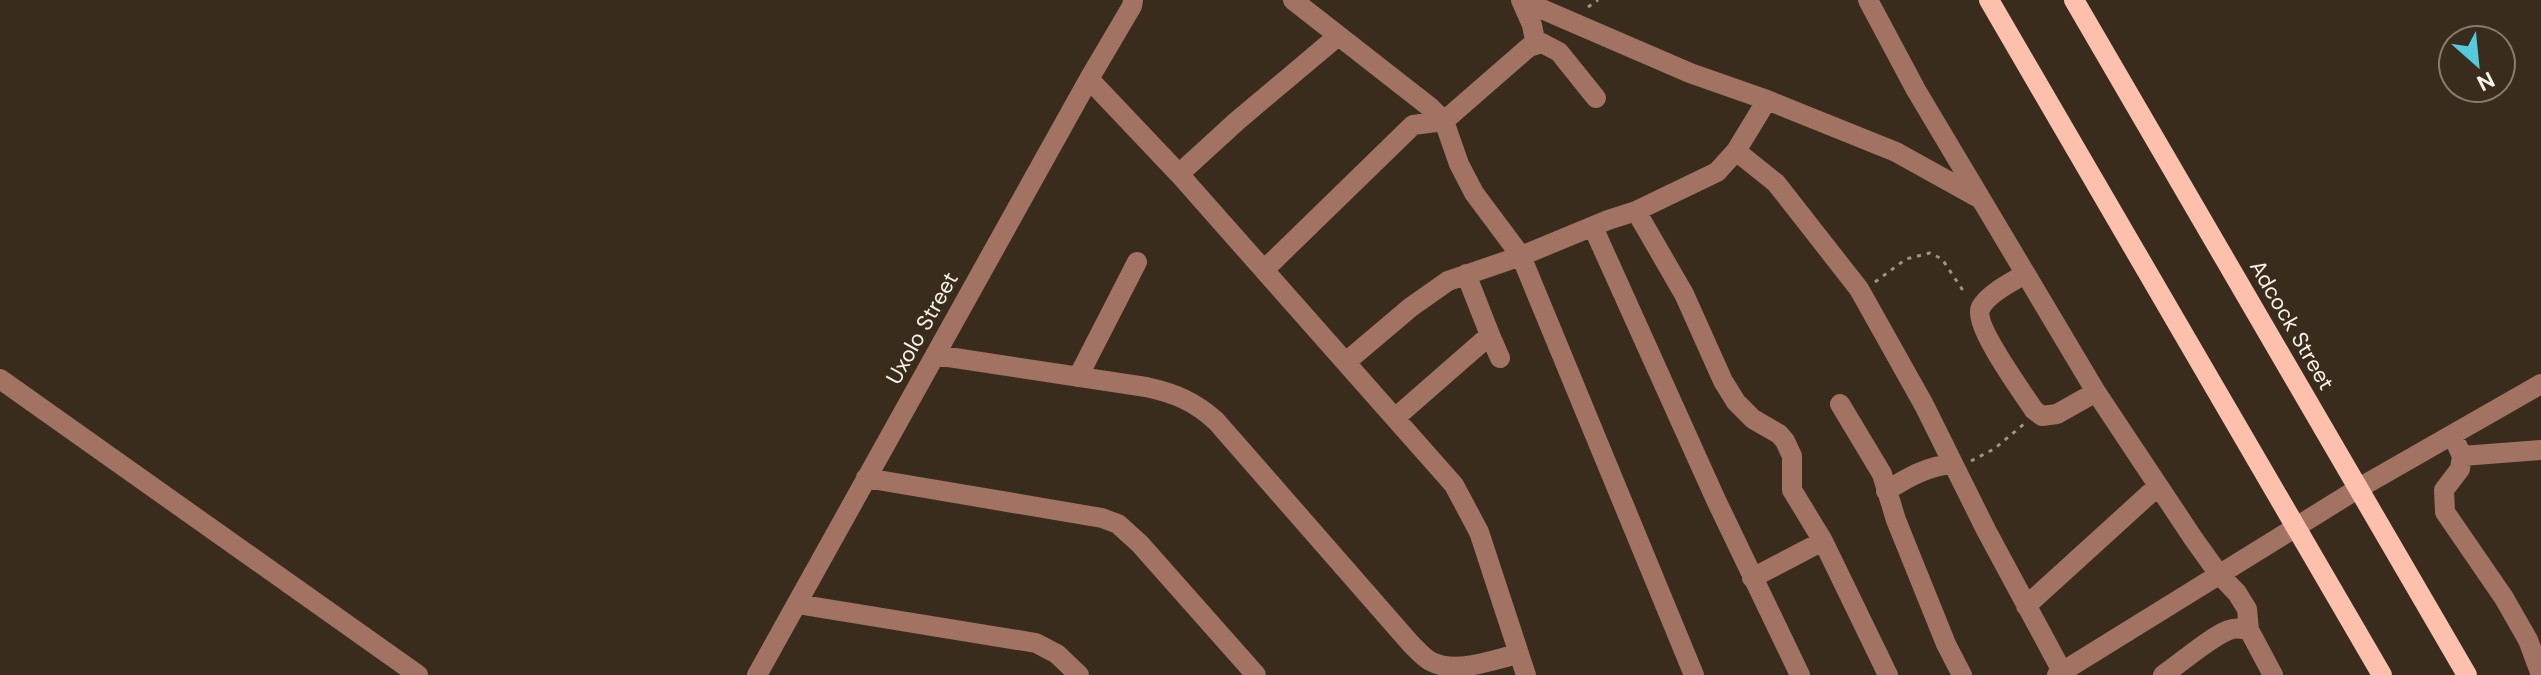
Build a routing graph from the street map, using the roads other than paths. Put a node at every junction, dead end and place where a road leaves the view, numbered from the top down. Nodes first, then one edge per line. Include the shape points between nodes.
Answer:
1 (1293, 0) edge
2 (1521, 0) edge
3 (1868, 0) edge
4 (1989, 0) edge
5 (2074, 0) edge
6 (1132, 3) edge
7 (1338, 36) junction
8 (1536, 45) junction
9 (1089, 79) junction
10 (1596, 98) dead end
11 (1767, 100) junction
12 (1444, 121) junction
13 (1736, 151) junction
14 (1179, 174) junction
15 (1981, 199) junction
16 (1636, 211) junction
17 (1593, 227) junction
18 (1521, 256) junction
19 (1137, 262) dead end
20 (1265, 269) junction
21 (1466, 274) junction
22 (2025, 274) junction
23 (1490, 335) junction
24 (935, 355) junction
25 (1500, 358) dead end
26 (1346, 362) junction
27 (1078, 377) junction
28 (0, 379) edge
29 (2541, 384) edge
30 (2096, 392) junction
31 (1840, 404) dead end
32 (1395, 418) junction
33 (2451, 435) junction
34 (2541, 450) edge
35 (2462, 456) junction
36 (1952, 464) junction
37 (866, 478) junction
38 (2158, 486) junction
39 (2359, 488) junction
40 (1886, 491) junction
41 (2296, 526) junction
42 (1823, 541) junction
43 (2218, 573) junction
44 (1752, 578) junction
45 (797, 604) junction
46 (2026, 606) junction
47 (2249, 630) junction
48 (1518, 654) junction
49 (2061, 674) edge
50 (418, 675) edge
51 (757, 675) edge
52 (1079, 675) edge
53 (1256, 675) edge
54 (1526, 675) edge
55 (1694, 675) edge
56 (1800, 675) edge
57 (1888, 675) edge
58 (1962, 675) edge
59 (2163, 675) edge
60 (2273, 675) edge
61 (2382, 675) edge
62 (2467, 675) edge
63 (2541, 675) edge

1 - 7 street
2 - 8 street
2 - 11 street via 1643,54
3 - 15 street
4 - 41 main road
5 - 39 main road, Adcock Street
6 - 9 street, Uxolo Street
7 - 12 street
7 - 14 street
8 - 10 street via 1559,52
8 - 12 street
9 - 14 street
9 - 24 street, Uxolo Street
11 - 13 street
11 - 15 street via 1896,152
12 - 18 street via 1474,193
12 - 20 street via 1413,125
13 - 16 street via 1717,172
13 - 36 street via 1776,183 1861,292
14 - 20 street
15 - 22 street
16 - 17 street
16 - 42 street via 1684,294 1736,402 1785,441 1792,456 1792,490
17 - 18 street
17 - 44 street
18 - 21 street
18 - 55 street
19 - 27 street
20 - 26 street
21 - 23 street
21 - 26 street via 1434,289
22 - 30 street
22 - 30 street via 1981,307 1979,318 1988,336 2037,414 2057,414
23 - 25 street
23 - 32 street
24 - 27 street
24 - 37 street, Uxolo Street
26 - 32 street
27 - 48 street via 1173,393 1199,406 1427,659 1462,666
28 - 50 street
29 - 33 street
30 - 38 street
31 - 40 street via 1871,453
32 - 48 street via 1468,507
33 - 35 street
33 - 39 street
34 - 35 street
35 - 63 street via 2460,469 2444,490 2445,512 2504,598
36 - 40 street via 1911,475
36 - 46 street
37 - 45 street, Uxolo Street
37 - 53 street via 1118,524
38 - 43 street
38 - 46 street
39 - 41 street
39 - 62 main road, Adcock Street
40 - 58 street
41 - 43 street
41 - 61 main road
42 - 44 street
42 - 57 street
43 - 47 street via 2247,609
43 - 49 street
44 - 56 street
45 - 51 street, Uxolo Street
45 - 52 street via 1036,643
46 - 49 street
47 - 59 street via 2229,630
47 - 60 street
48 - 54 street

